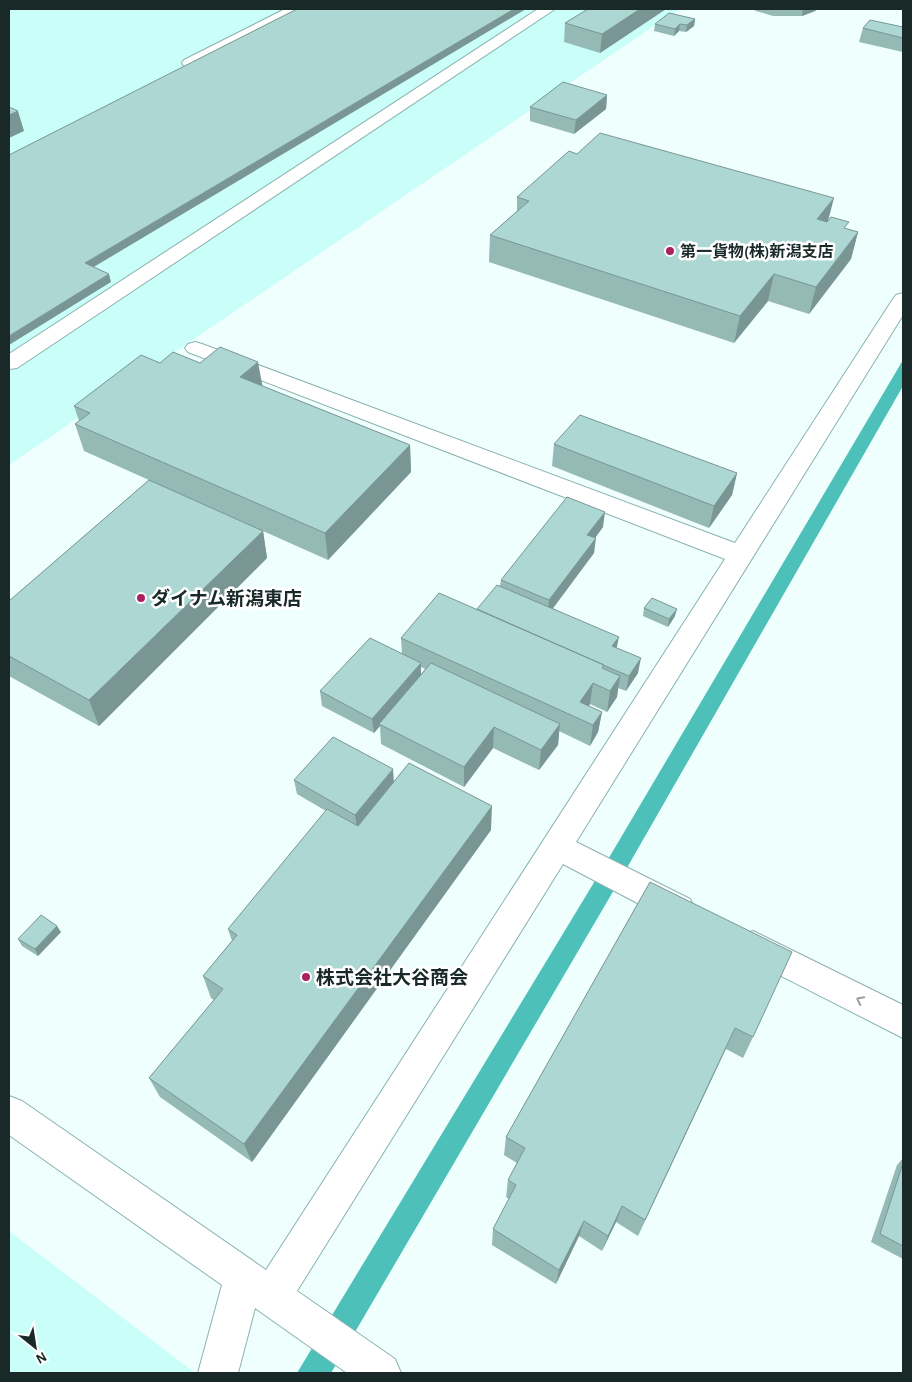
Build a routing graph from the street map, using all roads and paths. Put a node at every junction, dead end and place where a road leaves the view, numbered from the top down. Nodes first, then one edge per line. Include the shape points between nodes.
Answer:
1 (296, 9) edge
2 (548, 9) edge
3 (174, 71) edge
4 (903, 299) edge
5 (195, 348) dead end
6 (9, 363) edge
7 (741, 555) junction
8 (557, 847) junction
9 (903, 1022) edge
10 (9, 1114) edge
11 (257, 1289) junction
12 (380, 1372) edge
13 (218, 1373) edge

1 - 3 street
2 - 6 street
4 - 7 street
5 - 7 street
7 - 8 street
9 -> 8 street
8 - 11 street
10 - 11 street
11 - 12 street
11 - 13 street

